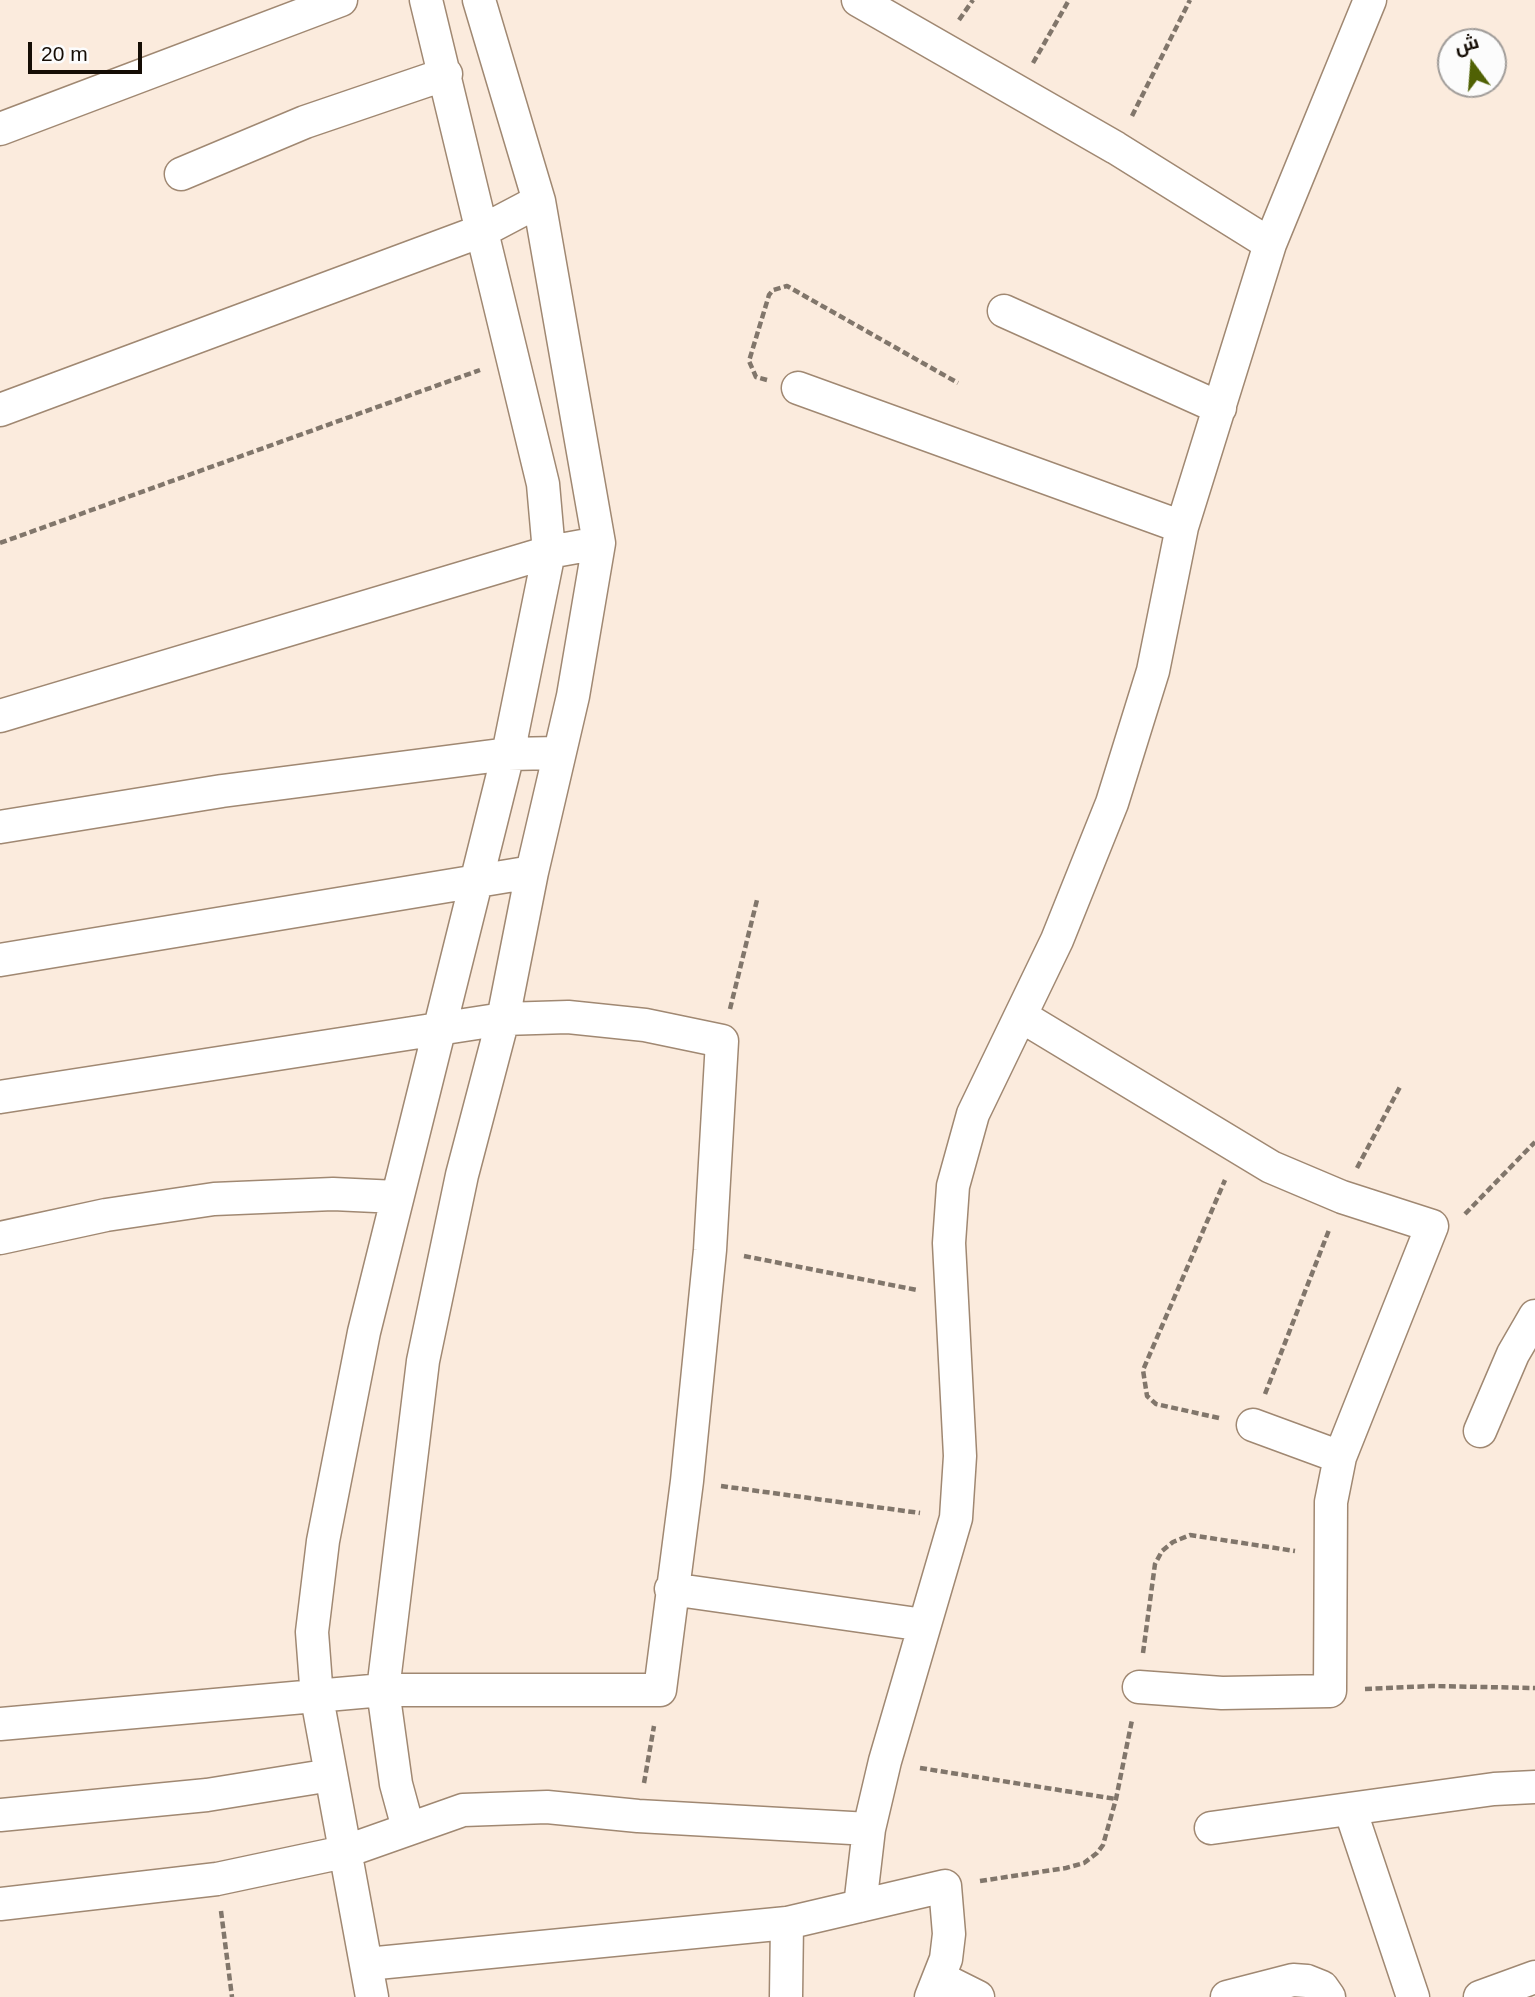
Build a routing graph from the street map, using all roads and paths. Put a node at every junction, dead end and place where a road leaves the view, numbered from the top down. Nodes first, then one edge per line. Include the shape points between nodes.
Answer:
1 (341, 0) edge
2 (426, 0) edge
3 (479, 0) edge
4 (858, 0) edge
5 (1069, 0) edge
6 (1190, 0) edge
7 (1370, 0) edge
8 (446, 74) junction
9 (1016, 91) junction
10 (0, 129) edge
11 (1116, 148) junction
12 (181, 174) dead end
13 (539, 201) junction
14 (484, 230) junction
15 (1270, 244) junction
16 (1004, 311) dead end
17 (513, 358) junction
18 (958, 383) dead end
19 (798, 388) joint
20 (1220, 408) junction
21 (0, 410) edge
22 (1182, 527) junction
23 (599, 542) junction
24 (0, 543) edge
25 (549, 552) junction
26 (0, 716) edge
27 (558, 753) junction
28 (508, 754) junction
29 (0, 827) edge
30 (532, 872) junction
31 (477, 881) junction
32 (757, 900) dead end
33 (0, 960) edge
34 (1021, 1016) junction
35 (503, 1019) junction
36 (442, 1027) junction
37 (722, 1041) junction
38 (1401, 1085) dead end
39 (0, 1097) edge
40 (1535, 1142) edge
41 (1239, 1147) junction
42 (397, 1197) junction
43 (1342, 1197) junction
44 (1432, 1226) junction
45 (0, 1238) edge
46 (709, 1250) junction
47 (952, 1297) junction
48 (1535, 1316) edge
49 (1253, 1425) junction
50 (1480, 1431) dead end
51 (1340, 1457) junction
52 (687, 1481) junction
53 (956, 1518) junction
54 (1331, 1557) junction
55 (671, 1590) junction
56 (924, 1625) junction
57 (1139, 1687) junction
58 (1535, 1688) edge
59 (383, 1690) junction
60 (660, 1690) junction
61 (1330, 1691) junction
62 (317, 1698) junction
63 (0, 1724) edge
64 (885, 1761) junction
65 (331, 1776) junction
66 (1535, 1787) edge
67 (1116, 1799) junction
68 (1350, 1810) junction
69 (0, 1815) edge
70 (638, 1816) junction
71 (408, 1828) junction
72 (1211, 1828) dead end
73 (869, 1829) junction
74 (344, 1852) junction
75 (217, 1879) junction
76 (945, 1886) junction
77 (0, 1904) edge
78 (860, 1906) junction
79 (787, 1923) junction
80 (367, 1964) junction
81 (1535, 1977) edge
82 (936, 1987) edge
83 (232, 1997) edge
84 (372, 1997) edge
85 (786, 1997) edge
86 (978, 1997) edge
87 (1227, 1997) edge
88 (1329, 1997) edge
89 (1413, 1997) edge
90 (1480, 1997) edge

1 - 10 street
2 - 8 street
3 - 13 street
4 - 9 street
5 - 9 path
6 - 11 path
7 - 15 street
8 - 12 street via 305,122
8 - 14 street
9 - 11 street
11 - 15 street
13 - 14 street
13 - 23 street
14 - 17 street
14 - 21 street
15 - 20 street
16 - 20 street
17 - 24 path
17 - 25 street via 543,484
18 - 19 path via 787,286 779,287 769,295 749,361 756,377
19 - 22 street
20 - 22 street
22 - 34 street via 1153,671 1112,803
23 - 25 street
23 - 27 street via 573,696
25 - 26 street
25 - 28 street
27 - 28 street
27 - 30 street
28 - 29 street via 222,791
28 - 31 street
30 - 31 street
30 - 35 street
31 - 33 street
31 - 36 street
32 - 37 path
34 - 41 street
34 - 47 street via 973,1114 953,1186
35 - 36 street
35 - 37 street via 568,1017 645,1025
35 - 59 street via 461,1175 423,1361
36 - 39 street
36 - 42 street
37 - 46 street
38 - 43 path
40 - 44 path via 1471,1210 1449,1224
41 - 43 street via 1271,1167
41 - 49 path via 1143,1370 1143,1386 1156,1404
42 - 45 street via 333,1194 214,1199 106,1215
42 - 62 street via 364,1332 323,1541 312,1632
43 - 44 street
43 - 49 path
44 - 51 street
46 - 47 path
46 - 52 street
47 - 53 street via 960,1456
48 - 50 street
49 - 51 street
51 - 54 street via 1331,1502
52 - 53 path
52 - 55 street
53 - 56 street
54 - 57 path via 1190,1535 1173,1542 1155,1564
54 - 61 street
55 - 56 street
55 - 60 street
56 - 64 street
57 - 61 street via 1222,1693
57 - 67 path
58 - 61 path via 1432,1686
59 - 60 street
59 - 62 street
59 - 71 street via 396,1784
60 - 70 path
62 - 63 street
62 - 65 street
64 - 67 path
64 - 73 street
65 - 69 street via 207,1795
65 - 74 street
66 - 68 street
67 - 76 path via 1103,1846 1084,1863
68 - 72 street
68 - 89 street
70 - 71 street via 494,1807 463,1810
70 - 73 street
71 - 74 street
73 - 78 street
74 - 75 street
74 - 80 street
75 - 77 street
75 - 83 path
76 - 78 street
76 - 82 street via 949,1934
78 - 79 street
79 - 80 street
79 - 85 street
80 - 84 street
81 - 90 street
82 - 86 street
87 - 88 street via 1293,1980 1322,1987

